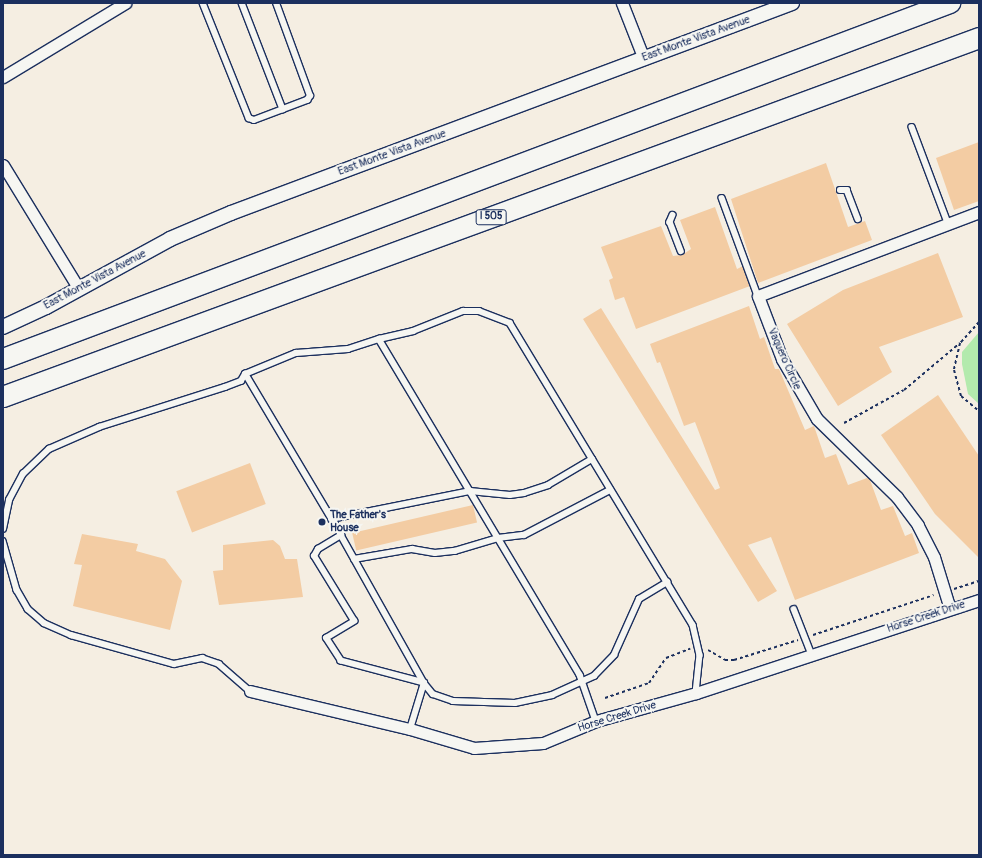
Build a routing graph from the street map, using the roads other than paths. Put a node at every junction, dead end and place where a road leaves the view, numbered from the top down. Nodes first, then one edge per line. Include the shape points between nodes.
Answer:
1 (125, 3) edge
2 (203, 3) edge
3 (242, 3) edge
4 (276, 3) edge
5 (622, 3) edge
6 (792, 3) edge
7 (950, 3) edge
8 (776, 6) edge
9 (979, 38) edge
10 (644, 59) junction
11 (3, 77) edge
12 (283, 109) junction
13 (912, 127) dead end
14 (3, 165) edge
15 (840, 190) dead end
16 (722, 198) dead end
17 (979, 212) edge
18 (673, 215) dead end
19 (858, 219) dead end
20 (948, 223) junction
21 (681, 251) dead end
22 (79, 289) junction
23 (758, 296) junction
24 (3, 327) edge
25 (379, 339) junction
26 (3, 359) edge
27 (245, 374) junction
28 (3, 397) edge
29 (592, 459) junction
30 (610, 490) junction
31 (470, 491) junction
32 (331, 519) junction
33 (3, 529) edge
34 (341, 535) junction
35 (498, 538) junction
36 (3, 541) edge
37 (354, 559) junction
38 (667, 582) junction
39 (979, 600) edge
40 (950, 608) junction
41 (794, 609) dead end
42 (812, 655) junction
43 (582, 680) junction
44 (424, 683) junction
45 (250, 691) joint
46 (696, 693) junction
47 (596, 721) junction
48 (410, 728) junction

1 - 11 street
2 - 12 lane via 248,118 254,120
3 - 12 lane
4 - 12 lane via 310,96 307,100
5 - 10 street
6 - 8 street, East Monte Vista Avenue
7 - 26 highway
8 - 10 street, East Monte Vista Avenue
9 - 28 highway, I 505
10 - 22 street, East Monte Vista Avenue via 231,213 170,239
13 - 20 lane
14 - 22 street
15 - 19 lane via 847,190
16 - 23 lane
17 - 20 street
18 - 21 lane via 670,222
20 - 23 street
22 - 24 street, East Monte Vista Avenue
23 - 40 street, Vaquero Circle via 782,359 798,391 817,419 909,511 934,557
25 - 27 lane via 348,349 296,353
25 - 29 lane via 413,330 463,311 479,310 510,323
25 - 31 lane
27 - 32 lane
27 - 33 lane via 241,381 99,427 49,449 23,474 9,500
29 - 30 lane
29 - 31 lane via 548,486 524,493 510,495
30 - 35 lane via 537,530
30 - 38 lane
31 - 32 lane
31 - 35 lane
32 - 34 lane
34 - 37 lane
34 - 44 lane via 318,549 314,556 354,621 326,638 341,661
35 - 37 lane via 455,551 435,553 412,550
35 - 43 lane
36 - 45 lane via 16,590 28,609 44,623 70,635 174,664 202,658 219,664
37 - 44 lane
38 - 43 lane via 639,599 614,655 594,676
38 - 46 lane via 692,626 699,648
39 - 40 street, Horse Creek Drive
40 - 42 street, Horse Creek Drive
41 - 42 lane
42 - 46 street, Horse Creek Drive
43 - 44 lane via 552,695 502,704 441,698
43 - 47 lane
44 - 48 lane
45 - 48 street, Horse Creek Drive
46 - 47 street, Horse Creek Drive
47 - 48 street, Horse Creek Drive via 544,743 474,748

